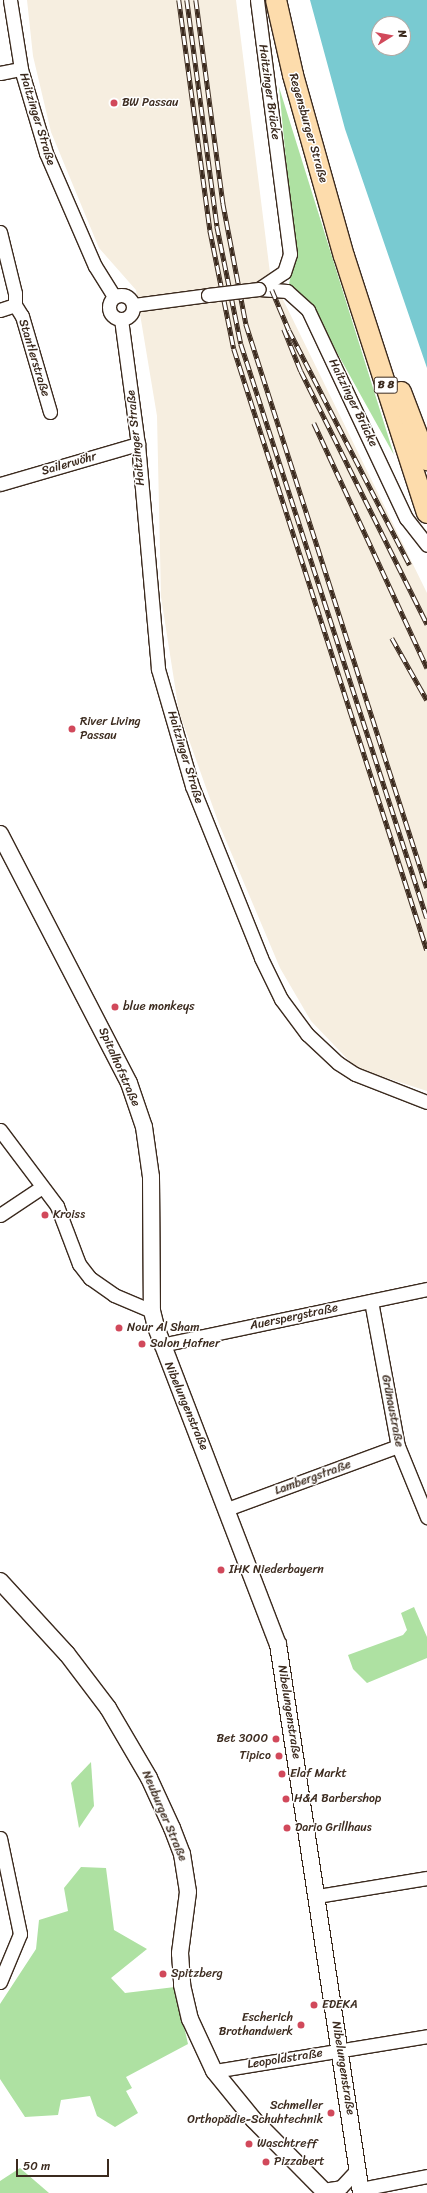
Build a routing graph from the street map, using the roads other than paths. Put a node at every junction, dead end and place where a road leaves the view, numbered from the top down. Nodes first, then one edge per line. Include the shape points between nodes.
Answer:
1 (10, 0) edge
2 (257, 0) edge
3 (276, 0) edge
4 (21, 69) junction
5 (0, 74) edge
6 (0, 232) edge
7 (344, 256) junction
8 (259, 289) junction
9 (114, 296) junction
10 (15, 305) junction
11 (136, 305) junction
12 (0, 310) edge
13 (122, 319) junction
14 (50, 412) dead end
15 (138, 444) junction
16 (427, 460) edge
17 (0, 484) edge
18 (427, 513) edge
19 (427, 545) edge
20 (0, 834) edge
21 (427, 1102) edge
22 (0, 1130) edge
23 (42, 1187) junction
24 (0, 1215) edge
25 (427, 1289) edge
26 (370, 1301) junction
27 (152, 1311) junction
28 (161, 1345) junction
29 (398, 1446) junction
30 (227, 1509) junction
31 (427, 1517) edge
32 (0, 1581) edge
33 (0, 1838) edge
34 (427, 1878) edge
35 (317, 1896) junction
36 (0, 1982) edge
37 (427, 2036) edge
38 (341, 2050) junction
39 (214, 2071) junction
40 (358, 2169) junction
41 (427, 2176) edge
42 (325, 2191) edge
43 (361, 2191) edge

1 - 4 street, Haitzinger Straße
2 - 8 street, Haitzinger Brücke via 290,236 290,254 284,272
3 - 7 main road, Regensburger Straße / B 8 via 293,75
4 - 5 street
4 - 9 street, Haitzinger Straße via 46,154 95,266
6 - 10 street, Stantlerstraße
7 - 16 main road, Regensburger Straße / B 8
7 - 18 main road, Regensburger Straße / B 8
8 - 11 street, Haitzinger Brücke, bridge
8 - 19 street, Haitzinger Brücke via 279,288 298,297 308,310 406,518
9 - 11 street via 126,295
9 - 13 street via 110,310
10 - 12 street, Stantlerstraße
10 - 14 street, Stantlerstraße via 22,316
11 - 13 street via 132,313
13 - 15 street, Haitzinger Straße
15 - 17 street, Sailerwöhr
15 - 21 street, Haitzinger Straße via 158,669 192,786 261,958 281,999 308,1034 338,1063 355,1074
20 - 27 street, Spitalhofstraße via 82,988 138,1108 151,1177
22 - 23 street
23 - 24 street
23 - 27 street via 57,1206 79,1264 90,1278 114,1295
25 - 26 street, Auerspergstraße
26 - 28 street, Auerspergstraße
26 - 29 street, Grünaustraße
27 - 28 street, Spitalhofstraße
28 - 30 street, Nibelungenstraße
29 - 30 street, Lambergstraße
29 - 31 street, Grünaustraße
30 - 35 street, Nibelungenstraße via 278,1644
32 - 39 street, Neuburger Straße via 67,1654 108,1708 149,1778 172,1828 182,1854 188,1892 180,1953 182,1985 190,2019
33 - 36 street via 20,1934
34 - 35 street
35 - 38 street, Nibelungenstraße
37 - 38 street, Leopoldstraße
38 - 39 street, Leopoldstraße
38 - 40 street, Nibelungenstraße
39 - 42 street, Neuburger Straße via 254,2120
40 - 42 street via 341,2187
40 - 43 street, Nibelungenstraße
41 - 43 street

